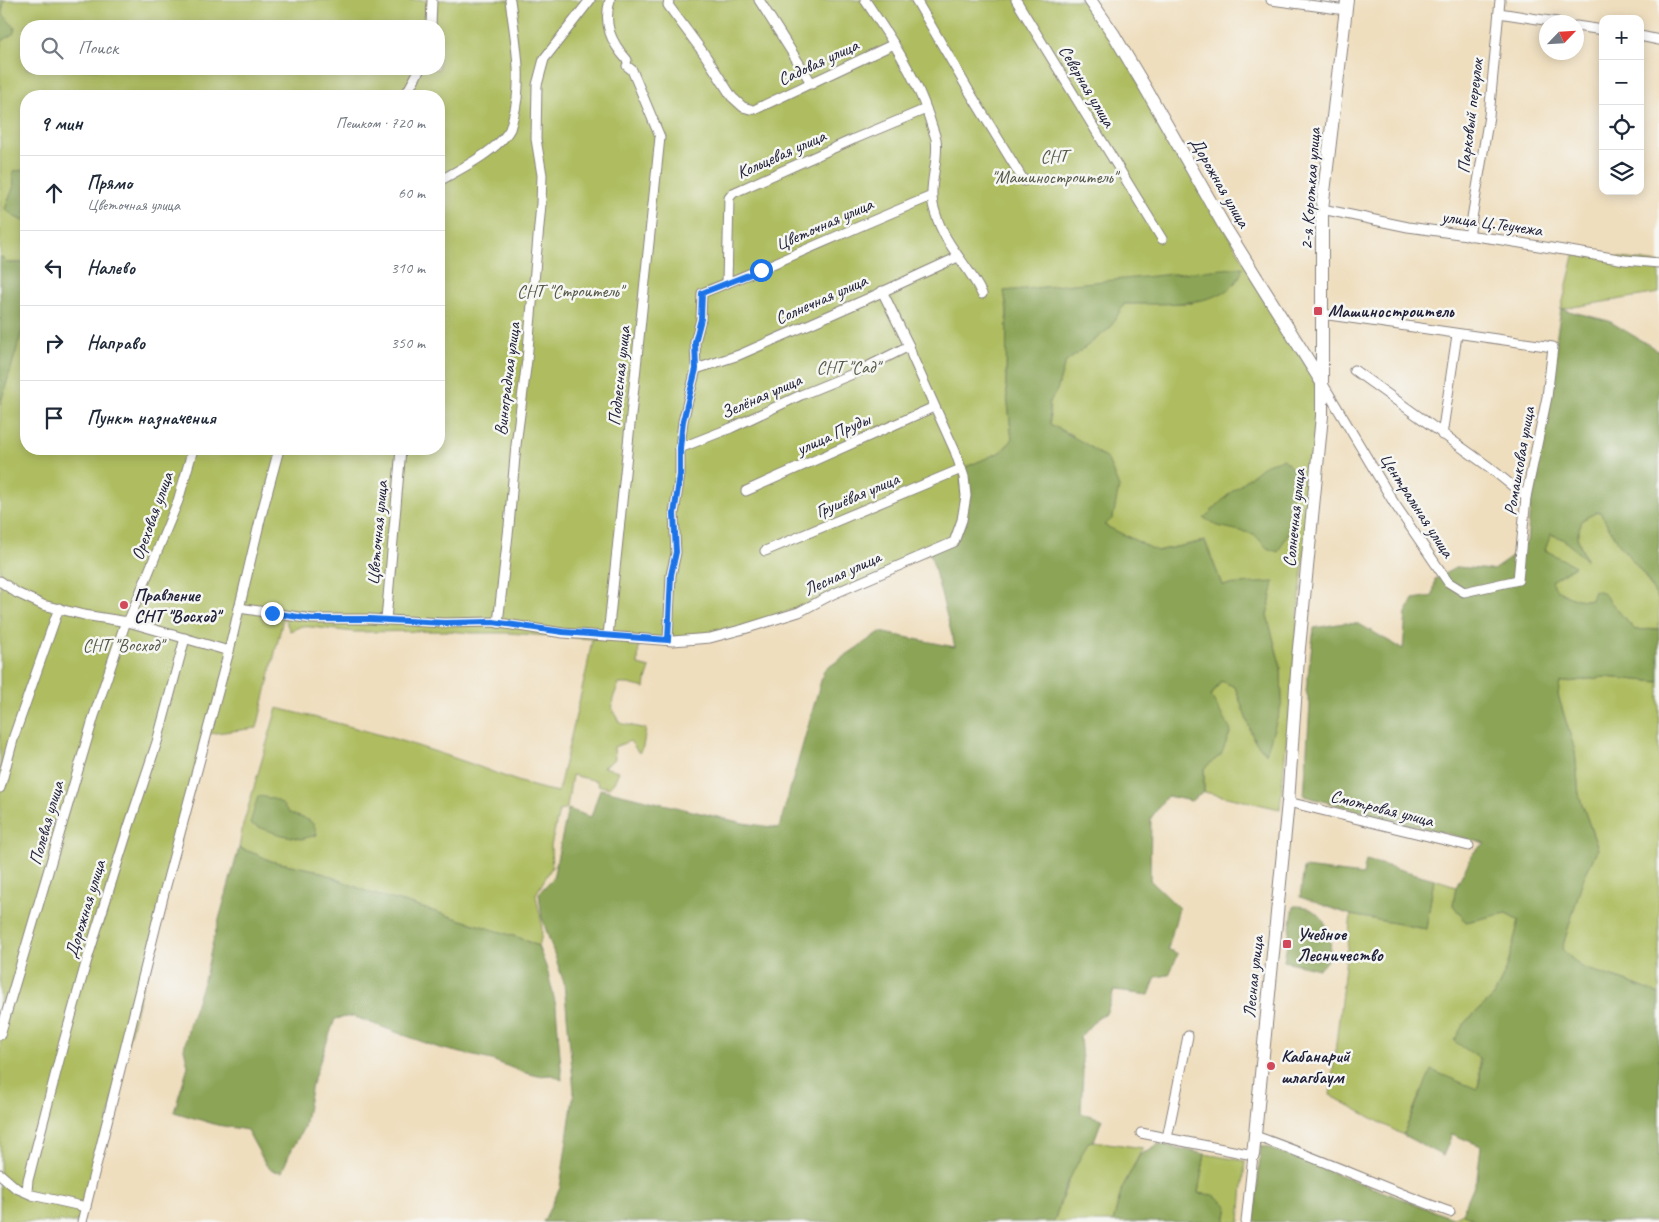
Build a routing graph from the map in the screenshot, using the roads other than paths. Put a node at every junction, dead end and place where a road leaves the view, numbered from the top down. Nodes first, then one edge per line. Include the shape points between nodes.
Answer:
1 (432, 0) edge
2 (510, 0) edge
3 (590, 0) edge
4 (610, 0) edge
5 (669, 0) edge
6 (759, 0) edge
7 (865, 0) edge
8 (916, 0) edge
9 (1016, 0) edge
10 (1090, 0) edge
11 (1271, 0) edge
12 (1500, 0) edge
13 (1346, 5) edge
14 (1499, 13) junction
15 (1539, 19) edge
16 (431, 20) edge
17 (1584, 27) edge
18 (1599, 29) edge
19 (1644, 37) edge
20 (1659, 40) edge
21 (894, 44) junction
22 (418, 75) edge
23 (812, 84) junction
24 (409, 90) edge
25 (926, 109) junction
26 (445, 178) edge
27 (1024, 181) dead end
28 (932, 196) junction
29 (1322, 209) junction
30 (1469, 236) junction
31 (1162, 239) dead end
32 (958, 257) junction
33 (1659, 263) edge
34 (727, 283) junction
35 (882, 291) junction
36 (982, 294) dead end
37 (1322, 314) junction
38 (1457, 335) junction
39 (1322, 339) junction
40 (1298, 343) junction
41 (909, 346) junction
42 (696, 369) junction
43 (1354, 370) dead end
44 (1321, 381) junction
45 (934, 407) junction
46 (1442, 435) junction
47 (680, 448) junction
48 (192, 455) edge
49 (277, 455) edge
50 (400, 455) edge
51 (962, 469) junction
52 (746, 491) dead end
53 (1526, 497) junction
54 (765, 551) dead end
55 (1518, 580) joint
56 (0, 581) edge
57 (59, 608) junction
58 (239, 608) junction
59 (386, 620) junction
60 (127, 621) junction
61 (498, 622) junction
62 (608, 636) junction
63 (185, 638) junction
64 (668, 640) junction
65 (229, 651) junction
66 (0, 788) edge
67 (1288, 802) junction
68 (1469, 846) dead end
69 (0, 1035) edge
70 (1188, 1036) dead end
71 (1141, 1133) dead end
72 (1255, 1136) junction
73 (1167, 1138) junction
74 (1253, 1156) junction
75 (0, 1174) edge
76 (27, 1192) junction
77 (86, 1207) junction
78 (1450, 1212) dead end
79 (82, 1222) edge
80 (1246, 1222) edge

1 - 16 street
2 - 26 street via 519,82 510,130 480,158
3 - 61 street, Виноградная улица via 544,59 538,84 536,139 542,175 541,204
4 - 62 street, Подлесная улица via 610,38 632,70 660,137
5 - 23 street, Садовая улица via 668,5 732,97 743,107 753,109
6 - 23 street
7 - 21 street
8 - 27 street
9 - 31 street, Северная улица
10 - 40 street, Дорожная улица
11 - 13 street
12 - 14 street, Парковый переулок
13 - 29 street, 2-я Короткая улица
14 - 15 street
14 - 30 street, Парковый переулок via 1488,116
17 - 18 street
19 - 20 street
21 - 23 street, Садовая улица
21 - 25 street
22 - 24 street
25 - 28 street via 936,140
25 - 34 street, Кольцевая улица via 733,193 729,198
28 - 32 street via 942,230
28 - 34 street, Цветочная улица
29 - 30 street, улица Ц.Теучежа
29 - 37 street, 2-я Короткая улица
30 - 33 street, улица Ц.Теучежа
32 - 35 street, Солнечная улица
32 - 36 street
34 - 42 street, Цветочная улица via 702,293 701,319 695,342
35 - 41 street
35 - 42 street, Солнечная улица via 739,354
37 - 38 street
37 - 39 street, 2-я Короткая улица
38 - 46 street
38 - 53 street, Ромашковая улица via 1553,347 1547,397
39 - 40 street via 1306,347
39 - 44 street, 2-я Короткая улица
40 - 44 street, Дорожная улица
41 - 45 street
41 - 47 street, Зелёная улица via 855,373
42 - 47 street
43 - 46 street
44 - 55 street, Центральная улица via 1394,504 1448,582 1464,592
44 - 67 street, Солнечная улица via 1322,416 1298,658
45 - 51 street
45 - 52 street, улица Пруды
46 - 53 street
47 - 64 street
48 - 60 street, Ореховая улица via 178,501
49 - 58 street
50 - 59 street, Цветочная улица
51 - 54 street, Грушёвая улица
51 - 64 street, Лесная улица via 966,496 954,542 799,612 710,638
53 - 55 street, Ромашковая улица
56 - 57 street via 17,593
57 - 60 street
57 - 66 street via 14,736
58 - 59 street via 312,619
58 - 65 street
59 - 61 street
60 - 63 street
60 - 69 street, Полевая улица via 94,716
61 - 62 street
62 - 64 street
63 - 65 street
63 - 76 street, Дорожная улица via 157,742 128,826 63,1045
65 - 77 street
67 - 68 street, Смотровая улица
67 - 72 street, Лесная улица
70 - 73 street
71 - 73 street
72 - 74 street, Лесная улица
72 - 78 street
73 - 74 street
74 - 80 street
75 - 76 street via 16,1188
76 - 77 street
77 - 79 street

